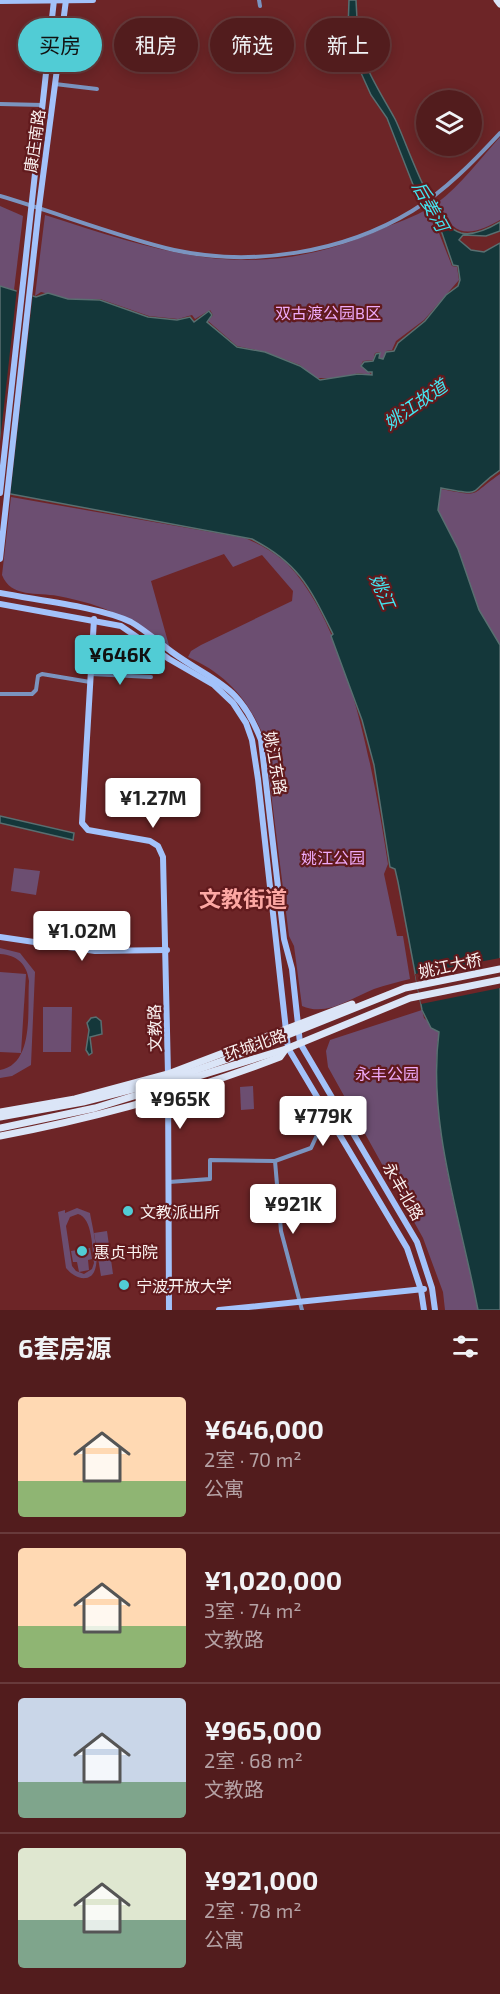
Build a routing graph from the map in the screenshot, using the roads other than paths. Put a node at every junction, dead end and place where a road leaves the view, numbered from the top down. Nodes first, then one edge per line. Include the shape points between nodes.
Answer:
1 (54, 0) edge
2 (66, 0) edge
3 (93, 0) edge
4 (259, 0) edge
5 (497, 0) edge
6 (0, 1) edge
7 (500, 4) edge
8 (260, 6) dead end
9 (55, 84) junction
10 (97, 89) dead end
11 (0, 104) edge
12 (43, 105) junction
13 (500, 133) edge
14 (0, 196) edge
15 (36, 207) junction
16 (28, 284) junction
17 (0, 493) edge
18 (0, 559) edge
19 (0, 593) edge
20 (0, 604) edge
21 (94, 619) junction
22 (90, 674) junction
23 (150, 677) dead end
24 (90, 682) junction
25 (0, 694) edge
26 (0, 937) edge
27 (167, 950) junction
28 (500, 969) edge
29 (500, 980) edge
30 (405, 988) joint
31 (410, 998) joint
32 (297, 1027) junction
33 (286, 1031) junction
34 (300, 1043) junction
35 (287, 1049) junction
36 (168, 1080) junction
37 (318, 1095) junction
38 (168, 1096) junction
39 (0, 1112) edge
40 (0, 1117) edge
41 (0, 1128) edge
42 (0, 1136) edge
43 (275, 1161) junction
44 (168, 1182) junction
45 (432, 1288) junction
46 (421, 1290) junction
47 (300, 1302) junction
48 (169, 1310) edge
49 (219, 1310) edge
50 (302, 1310) edge
51 (424, 1310) edge
52 (435, 1310) edge

1 - 2 main road
1 - 6 main road
1 - 12 main road, 康庄南路
2 - 3 main road
2 - 9 main road, 康庄南路
4 - 8 street
5 - 7 main road
9 - 10 street
9 - 15 main road, 康庄南路
11 - 12 street
12 - 15 main road, 康庄南路
13 - 15 street via 474,161 415,209 363,234 313,250 256,256 175,250
14 - 15 street
15 - 16 main road, 康庄南路
16 - 17 main road
16 - 18 main road
19 - 32 main road, 姚江东路 via 131,622 229,688 249,714 261,740
20 - 21 main road, 姚江东路
21 - 22 main road, 文教路
21 - 33 main road, 姚江东路 via 121,626 214,685 233,702 246,723 258,779
22 - 23 street
22 - 24 main road, 文教路
24 - 25 street via 42,674 32,694
24 - 27 main road, 文教路 via 82,823 88,830 150,841 161,850
26 - 27 main road via 95,951
27 - 36 main road, 文教路
28 - 30 main road, 姚江大桥
29 - 31 main road, 姚江大桥
30 - 32 main road, 环城北路
31 - 34 main road, 环城北路
32 - 33 main road, 环城北路
32 - 34 main road, 永丰北路
33 - 35 main road, 永丰北路
33 - 36 main road, 环城北路 via 225,1060
34 - 35 main road, 环城北路
34 - 45 main road, 永丰北路 via 417,1242
35 - 36 main road, 环城北路
35 - 37 main road, 永丰北路
35 - 38 main road via 280,1057
36 - 38 main road, 文教路
36 - 39 main road
36 - 40 main road, 环城北路 via 83,1102
36 - 41 main road, 环城北路 via 94,1108
37 - 43 street via 316,1135 311,1148
37 - 46 main road, 永丰北路 via 407,1248
38 - 42 main road
38 - 44 main road, 文教路
43 - 44 street via 210,1160 210,1179
43 - 47 street via 281,1231
44 - 48 main road, 文教路
45 - 46 main road
45 - 52 main road, 永丰北路
46 - 47 main road
46 - 51 main road, 永丰北路
47 - 49 main road
47 - 50 street

